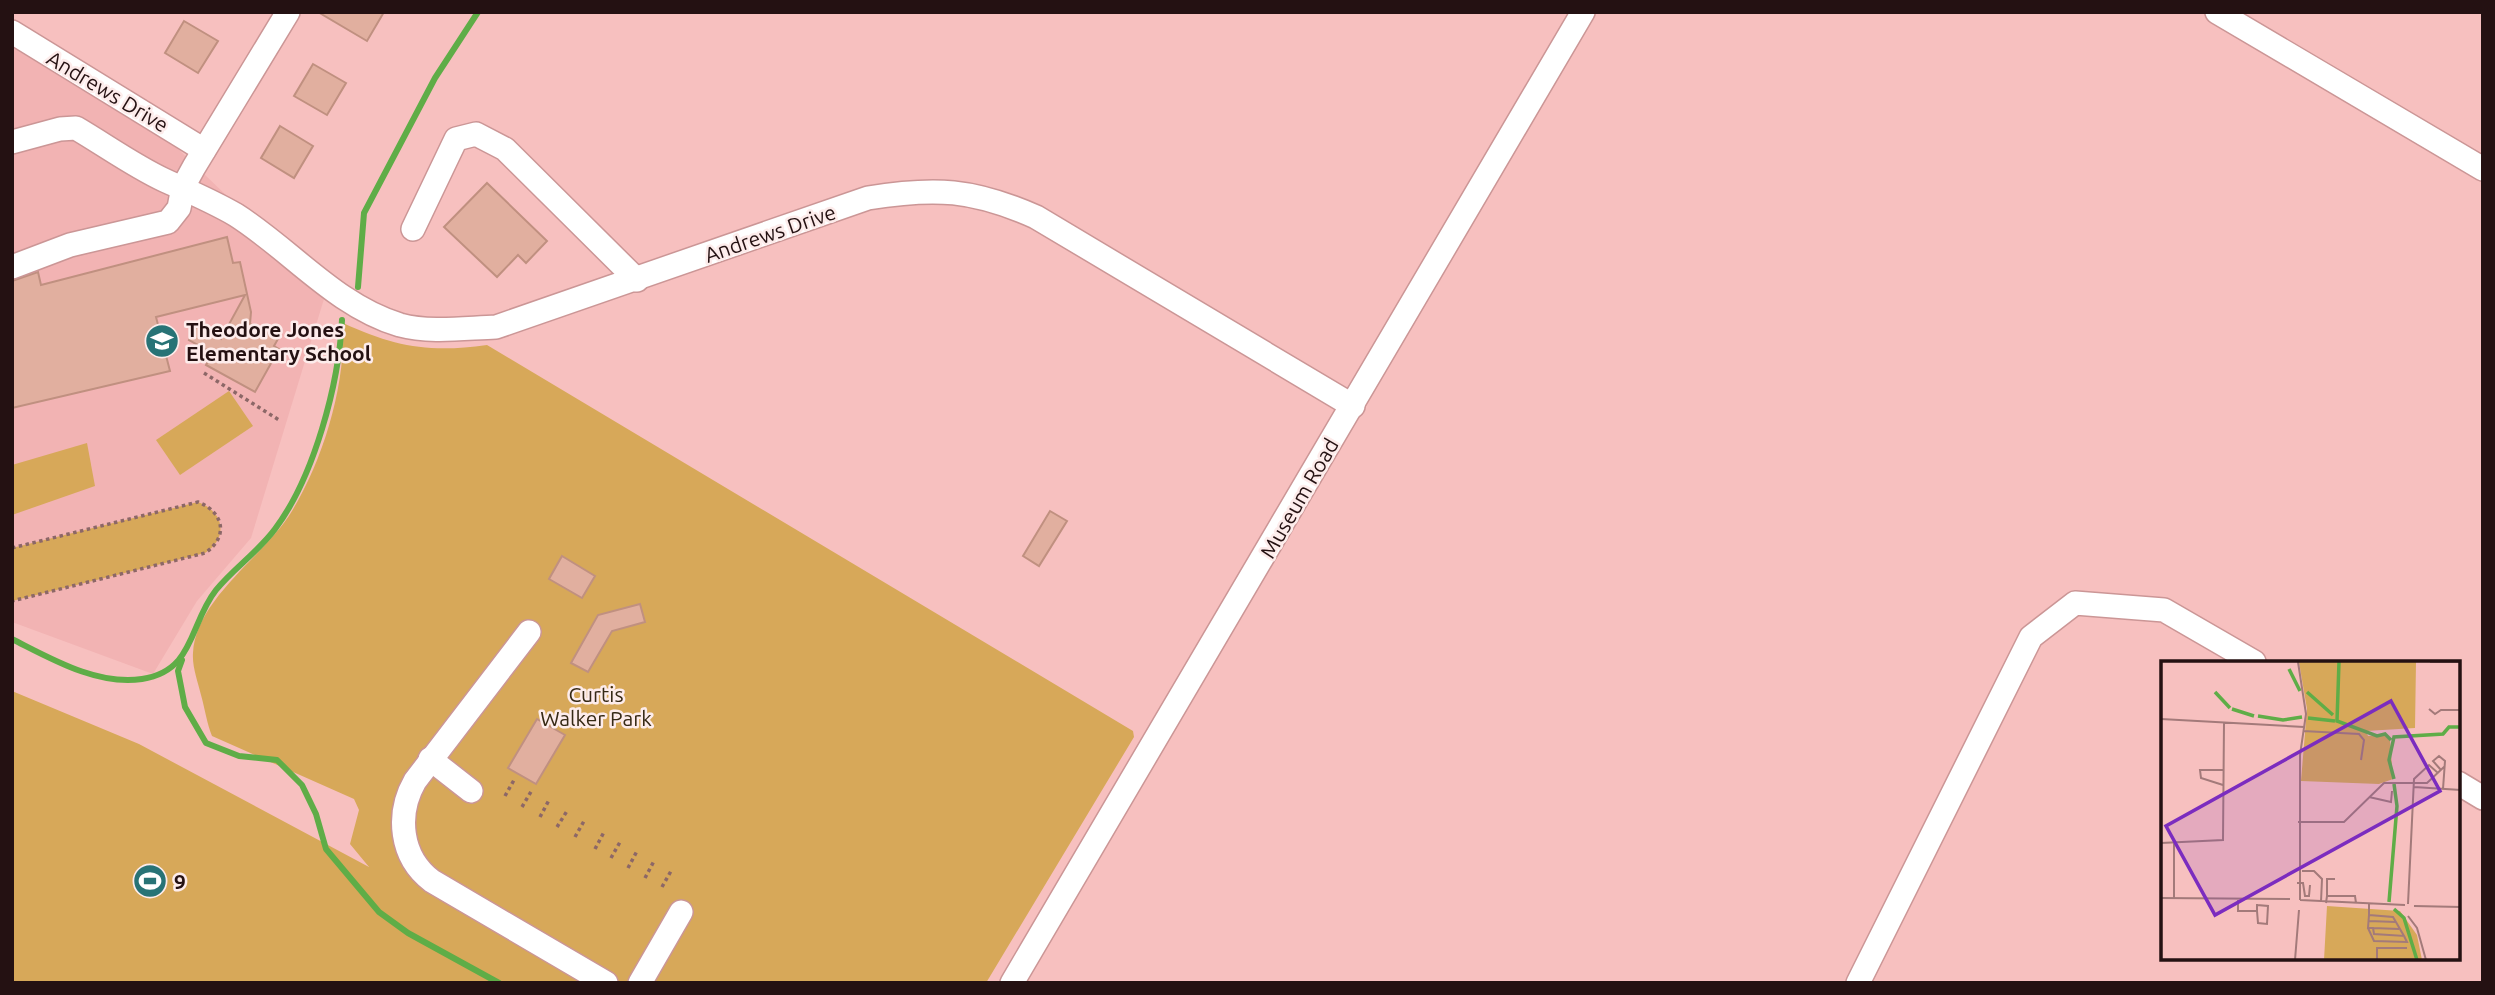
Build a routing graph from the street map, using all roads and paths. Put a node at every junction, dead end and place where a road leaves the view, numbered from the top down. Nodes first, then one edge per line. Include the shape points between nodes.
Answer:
1 (288, 12) edge
2 (1583, 12) edge
3 (2228, 15) edge
4 (12, 32) edge
5 (12, 142) edge
6 (204, 150) junction
7 (2483, 169) edge
8 (183, 187) junction
9 (413, 229) dead end
10 (12, 267) edge
11 (637, 280) junction
12 (204, 373) dead end
13 (1353, 406) junction
14 (279, 420) dead end
15 (12, 548) edge
16 (12, 601) edge
17 (529, 632) dead end
18 (2250, 661) edge
19 (430, 760) junction
20 (514, 780) dead end
21 (2460, 784) edge
22 (532, 790) dead end
23 (471, 791) dead end
24 (505, 796) dead end
25 (2483, 797) edge
26 (549, 800) dead end
27 (522, 807) dead end
28 (566, 811) dead end
29 (540, 817) dead end
30 (584, 821) dead end
31 (557, 827) dead end
32 (604, 832) dead end
33 (575, 837) dead end
34 (621, 842) dead end
35 (594, 849) dead end
36 (637, 851) dead end
37 (611, 858) dead end
38 (654, 861) dead end
39 (628, 868) dead end
40 (671, 872) dead end
41 (645, 878) dead end
42 (662, 887) dead end
43 (681, 912) dead end
44 (607, 983) edge
45 (640, 983) edge
46 (1012, 983) edge
47 (1858, 983) edge

1 - 6 street
2 - 13 street, Museum Road
3 - 7 street
4 - 6 street, Andrews Drive
5 - 8 street, Andrews Drive via 76,128
6 - 8 street
8 - 10 street via 179,208 168,222 70,245
8 - 11 street, Andrews Drive via 239,217 338,293 401,325 496,327
9 - 11 street via 456,139 476,134 505,149
11 - 13 street, Andrews Drive via 868,198 913,191 961,192 1036,217
12 - 14 path
13 - 46 street, Museum Road
15 - 16 path via 198,502 209,506 222,526 215,547 205,553
17 - 19 street
18 - 47 street via 2164,610 2075,603 2031,637
19 - 23 street
19 - 44 street via 410,790 402,819 408,848 421,871
20 - 24 path
21 - 25 street
22 - 27 path
26 - 29 path
28 - 31 path
30 - 33 path
32 - 35 path
34 - 37 path
36 - 39 path
38 - 41 path
40 - 42 path
43 - 45 street

